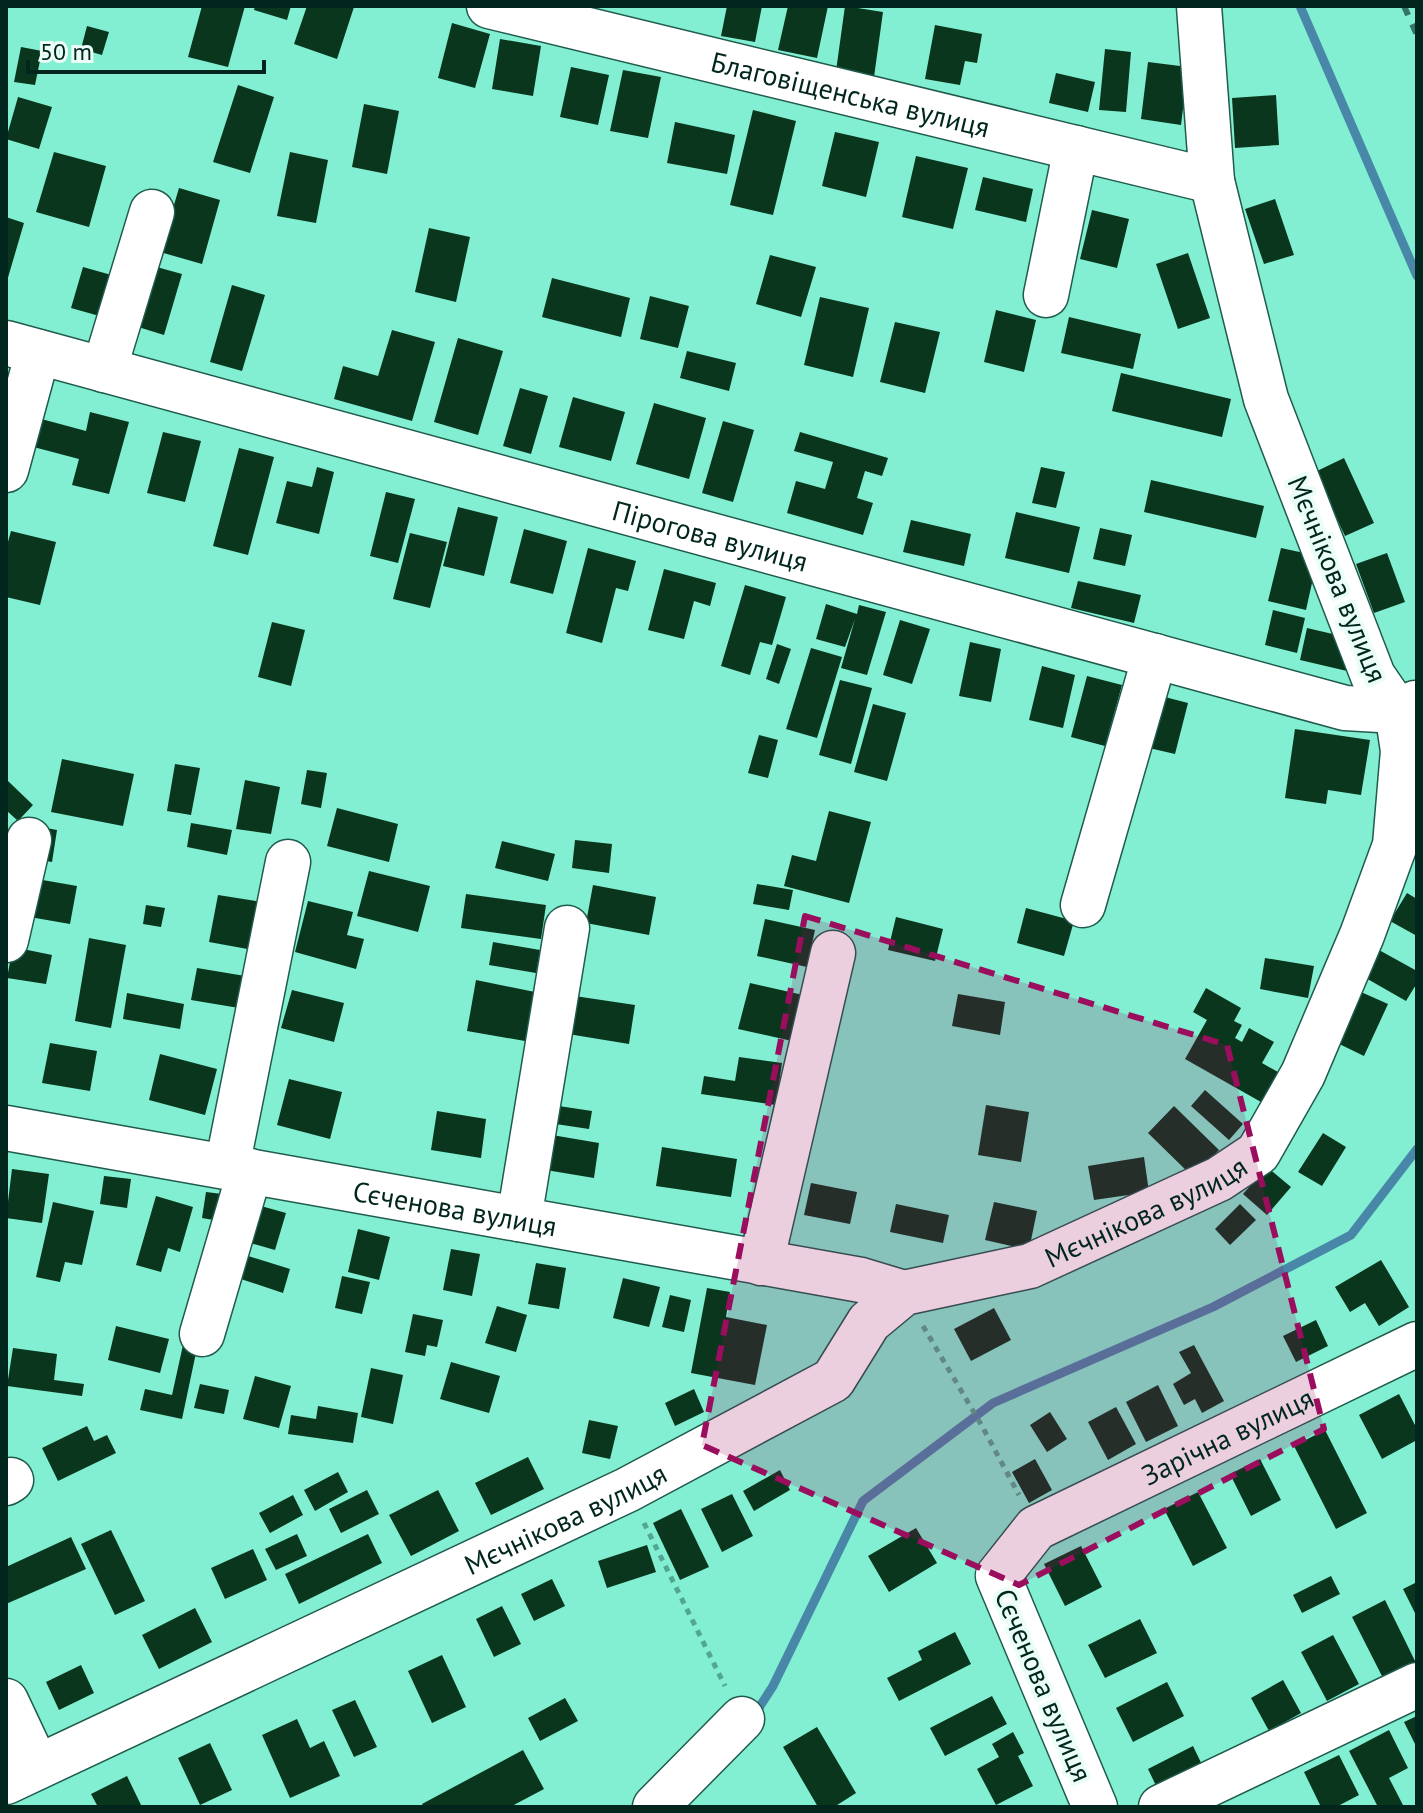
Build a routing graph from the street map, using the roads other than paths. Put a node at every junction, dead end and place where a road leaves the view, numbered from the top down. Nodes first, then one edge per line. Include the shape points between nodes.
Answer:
1 (489, 6) edge
2 (1199, 6) edge
3 (1076, 148) junction
4 (1212, 181) junction
5 (152, 212) dead end
6 (1046, 295) dead end
7 (22, 348) edge
8 (104, 370) junction
9 (6, 470) edge
10 (1155, 656) junction
11 (1407, 707) edge
12 (29, 840) dead end
13 (288, 862) dead end
14 (1083, 905) dead end
15 (567, 928) dead end
16 (6, 940) edge
17 (833, 953) dead end
18 (6, 1128) edge
19 (238, 1169) junction
20 (519, 1219) junction
21 (761, 1263) junction
22 (904, 1293) junction
23 (202, 1334) dead end
24 (1417, 1344) edge
25 (1036, 1528) joint
26 (1417, 1685) edge
27 (6, 1701) edge
28 (742, 1719) road end
29 (21, 1775) edge
30 (655, 1807) edge
31 (1095, 1807) edge
32 (1161, 1807) edge

1 - 3 street, Благовіщенська вулиця
2 - 4 street, Мєчнікова вулиця
3 - 4 street, Благовіщенська вулиця
3 - 6 street
4 - 11 street, Мєчнікова вулиця via 1266,399 1373,676
5 - 8 street
7 - 8 street, Пірогова вулиця
7 - 9 street
8 - 10 street, Пірогова вулиця
10 - 11 street, Пірогова вулиця via 1345,708
10 - 14 street
11 - 22 street, Мєчнікова вулиця via 1395,845 1303,1074 1258,1153 1219,1179 1030,1266
12 - 16 street
13 - 19 street
15 - 20 street
17 - 21 street
18 - 19 street, Сєченова вулиця
19 - 20 street, Сєченова вулиця
19 - 23 street
20 - 21 street, Сєченова вулиця
21 - 22 street, Сєченова вулиця
22 - 29 street, Мєчнікова вулиця via 869,1322 833,1380 627,1490
24 - 25 street, Зарічна вулиця
25 - 31 street, Сєченова вулиця via 998,1576
26 - 32 street
27 - 29 street
28 - 30 street

